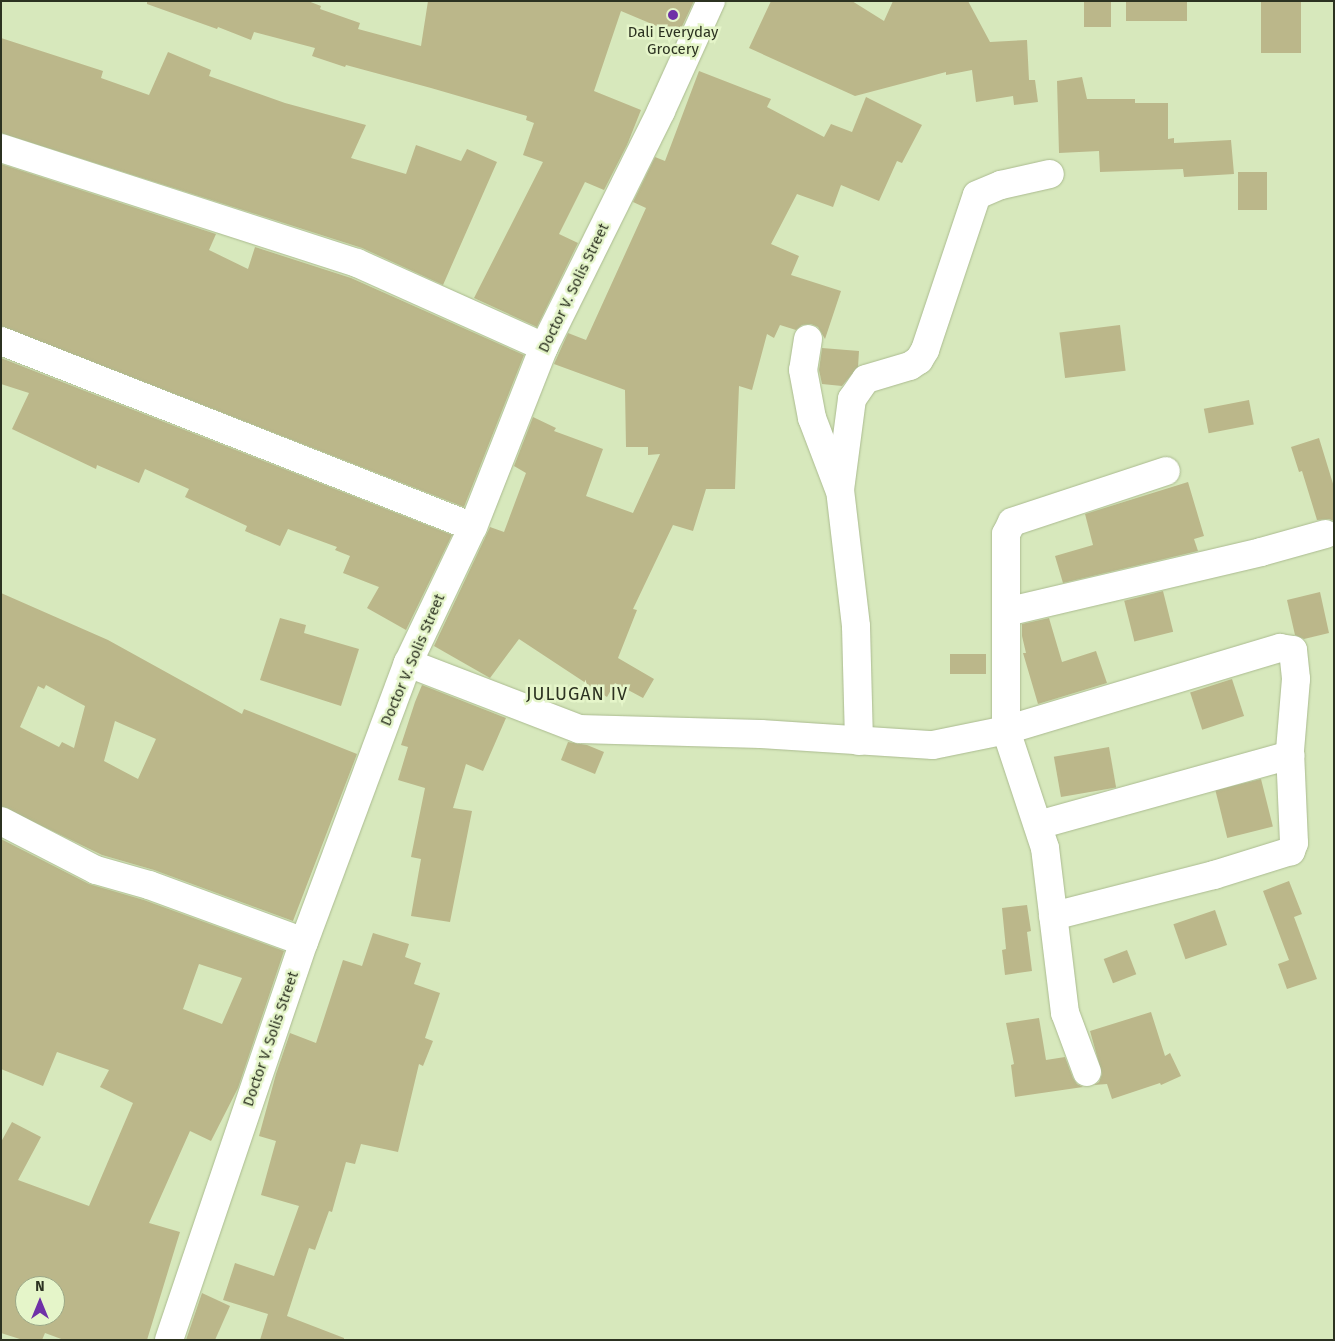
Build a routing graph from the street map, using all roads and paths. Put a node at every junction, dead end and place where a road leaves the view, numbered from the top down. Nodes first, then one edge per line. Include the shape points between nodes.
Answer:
1 (711, 1) edge
2 (1, 148) edge
3 (1050, 174) dead end
4 (808, 338) dead end
5 (1, 341) edge
6 (544, 347) junction
7 (1166, 471) dead end
8 (840, 490) junction
9 (473, 527) junction
10 (1326, 534) dead end
11 (1006, 612) junction
12 (408, 663) junction
13 (1006, 730) junction
14 (860, 741) junction
15 (1290, 755) junction
16 (1, 821) edge
17 (1038, 825) junction
18 (1053, 916) junction
19 (304, 942) junction
20 (1088, 1072) dead end
21 (168, 1340) edge

1 - 6 street, Doctor V. Solis Street via 661,111
2 - 6 street via 357,263
3 - 8 street via 1001,185 977,195 919,360 866,380 852,399
4 - 8 street via 803,370 812,418
5 - 9 street
6 - 9 street, Doctor V. Solis Street
7 - 11 street via 1012,522 1006,534
8 - 14 street via 856,626
9 - 12 street, Doctor V. Solis Street
10 - 11 street
11 - 13 street
12 - 14 street via 579,729 762,734
12 - 19 street, Doctor V. Solis Street
13 - 14 street via 933,746
13 - 15 street via 1287,648 1292,650 1296,679
13 - 17 street
15 - 17 street
15 - 18 street via 1294,843 1291,851 1214,875
16 - 19 street via 96,870 149,885
17 - 18 street via 1045,848
18 - 20 street via 1065,1013
19 - 21 street, Doctor V. Solis Street

